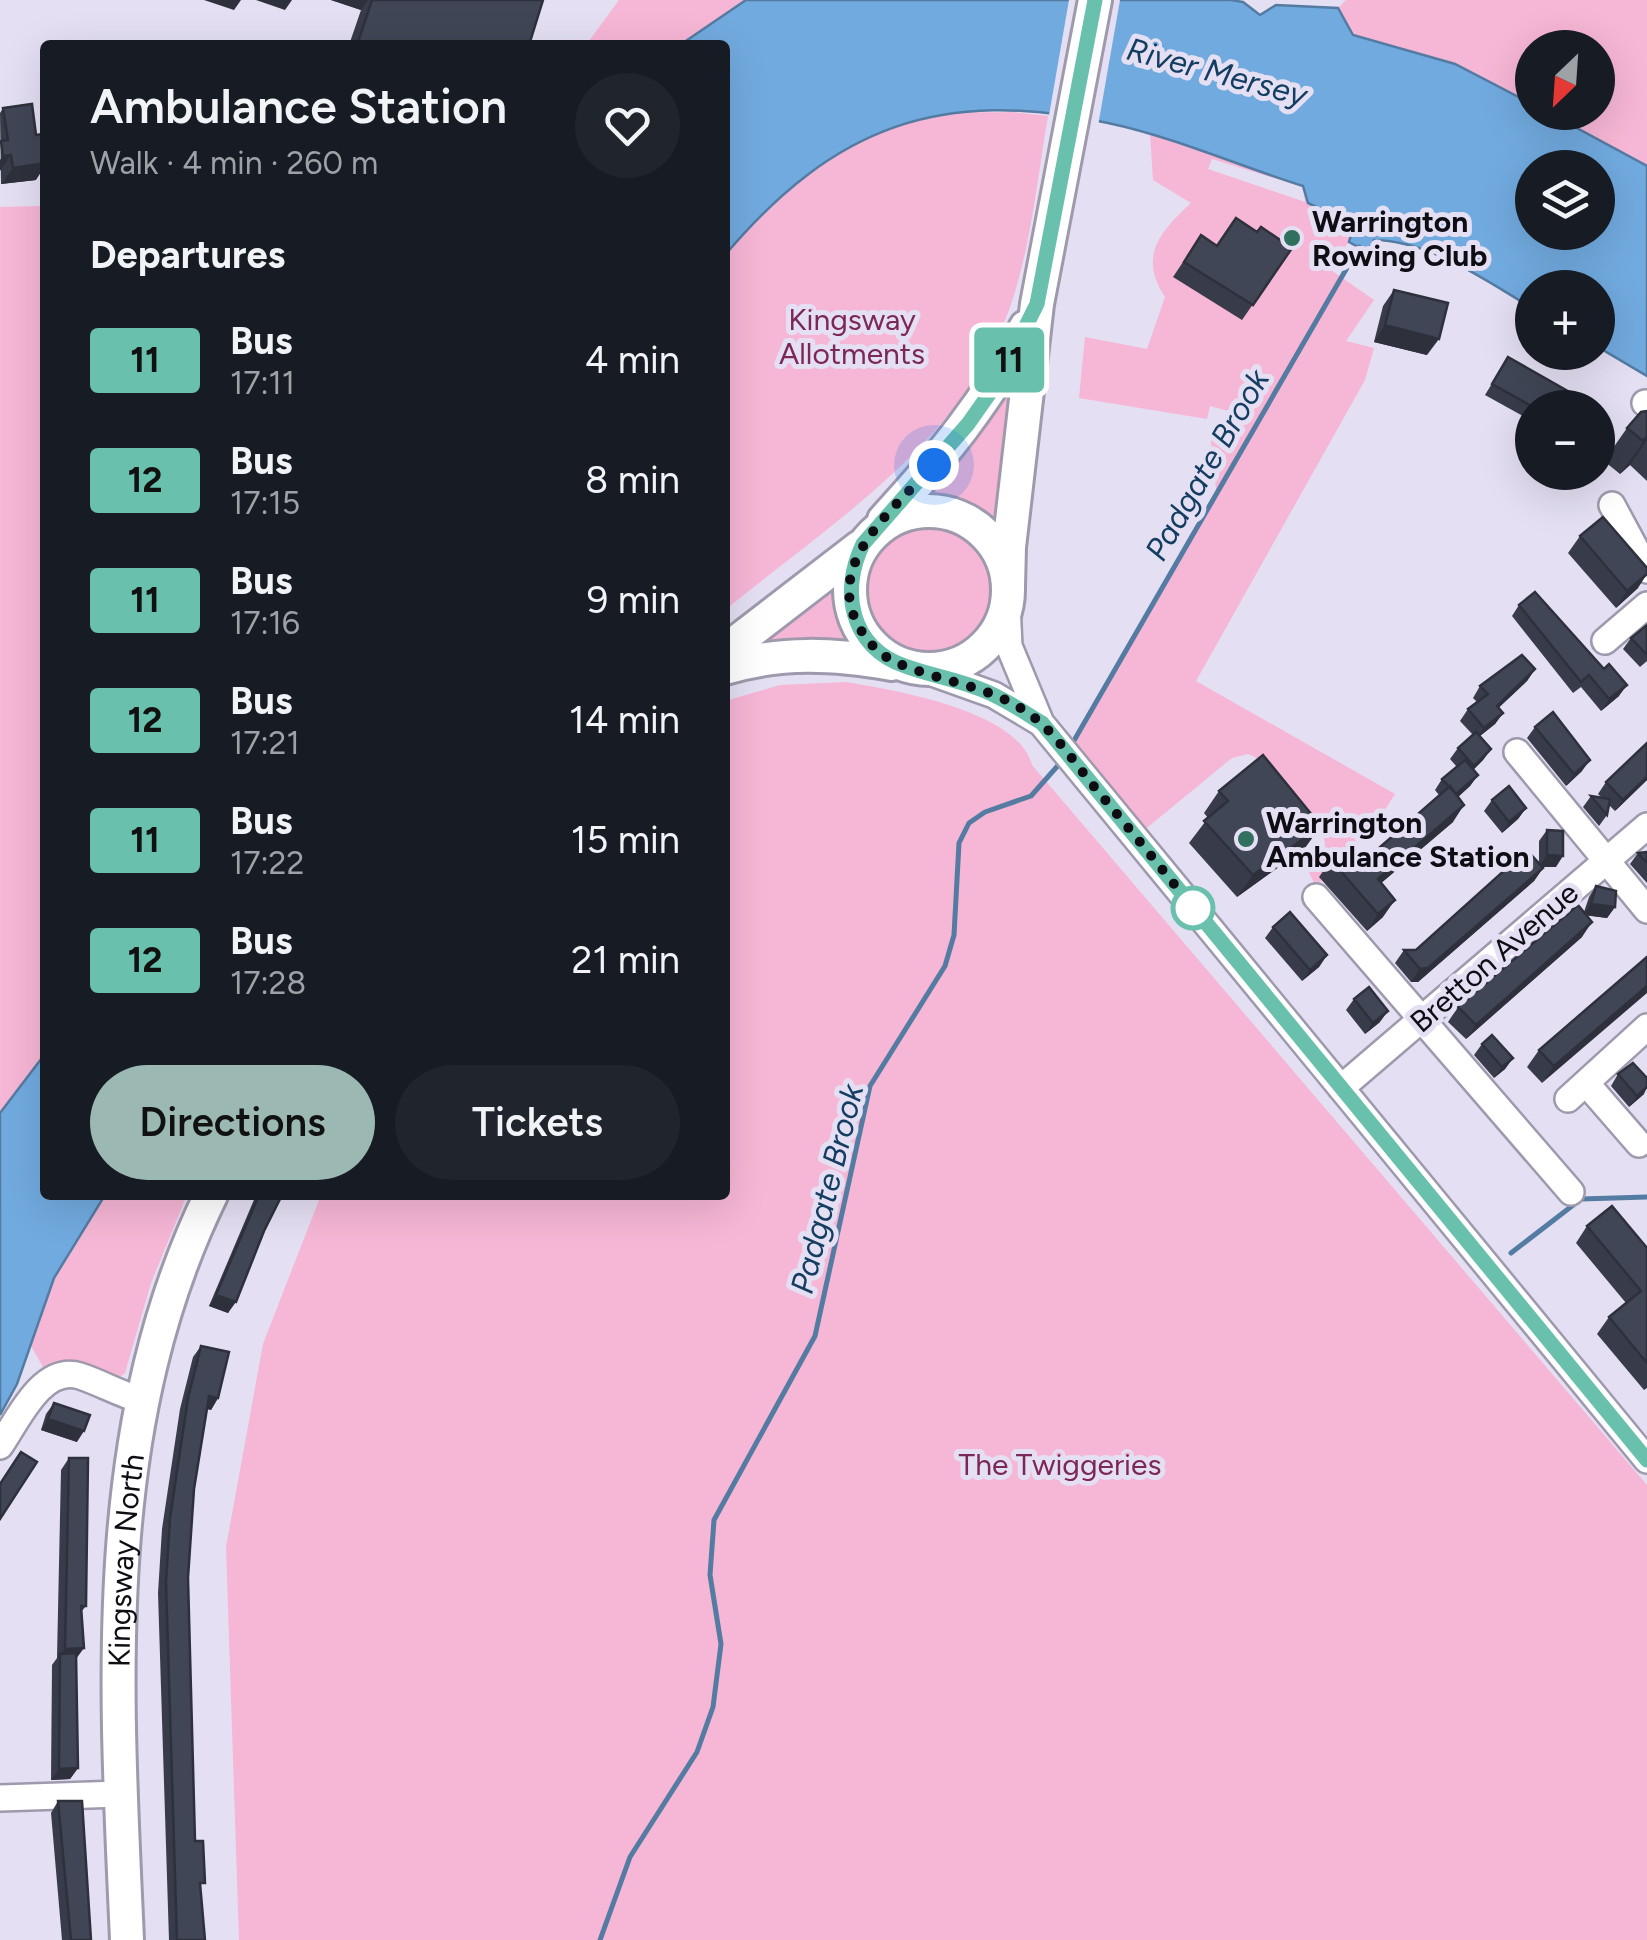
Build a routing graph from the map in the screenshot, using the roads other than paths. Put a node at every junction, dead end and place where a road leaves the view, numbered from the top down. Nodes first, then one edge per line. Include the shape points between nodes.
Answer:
1 (1094, 0) edge
2 (1037, 304) junction
3 (1612, 505) dead end
4 (869, 537) junction
5 (1647, 570) edge
6 (1008, 595) junction
7 (1647, 604) edge
8 (1605, 640) dead end
9 (730, 647) edge
10 (730, 667) edge
11 (915, 668) junction
12 (1045, 728) junction
13 (1517, 752) dead end
14 (1647, 826) edge
15 (1606, 861) junction
16 (1316, 897) dead end
17 (1647, 910) edge
18 (1423, 1019) junction
19 (1647, 1028) edge
20 (1342, 1088) junction
21 (1640, 1144) dead end
22 (1571, 1192) dead end
23 (209, 1200) edge
24 (141, 1400) junction
25 (0, 1446) edge
26 (1647, 1460) edge
27 (120, 1794) junction
28 (0, 1798) edge
29 (127, 1940) edge

1 - 2 main road
2 - 4 main road via 968,424
2 - 6 main road
3 - 5 street
4 - 6 main road via 909,513 947,512 990,539 1003,561
4 - 9 main road
4 - 11 main road via 852,566 853,616 874,647
6 - 11 main road via 1000,626 978,652 947,668
6 - 12 street via 1009,646
7 - 8 street
10 - 11 main road via 837,654
11 - 12 street via 994,694
12 - 20 street
13 - 15 street
14 - 15 street, Bretton Avenue
15 - 17 street
15 - 18 street, Bretton Avenue
16 - 18 street
18 - 20 street, Bretton Avenue
18 - 22 street
19 - 21 street via 1577,1091
20 - 26 street
23 - 24 main road, Kingsway North via 168,1300
24 - 25 street via 80,1376 57,1376 38,1390
24 - 27 main road, Kingsway North via 120,1560
27 - 28 street
27 - 29 main road, Kingsway North

